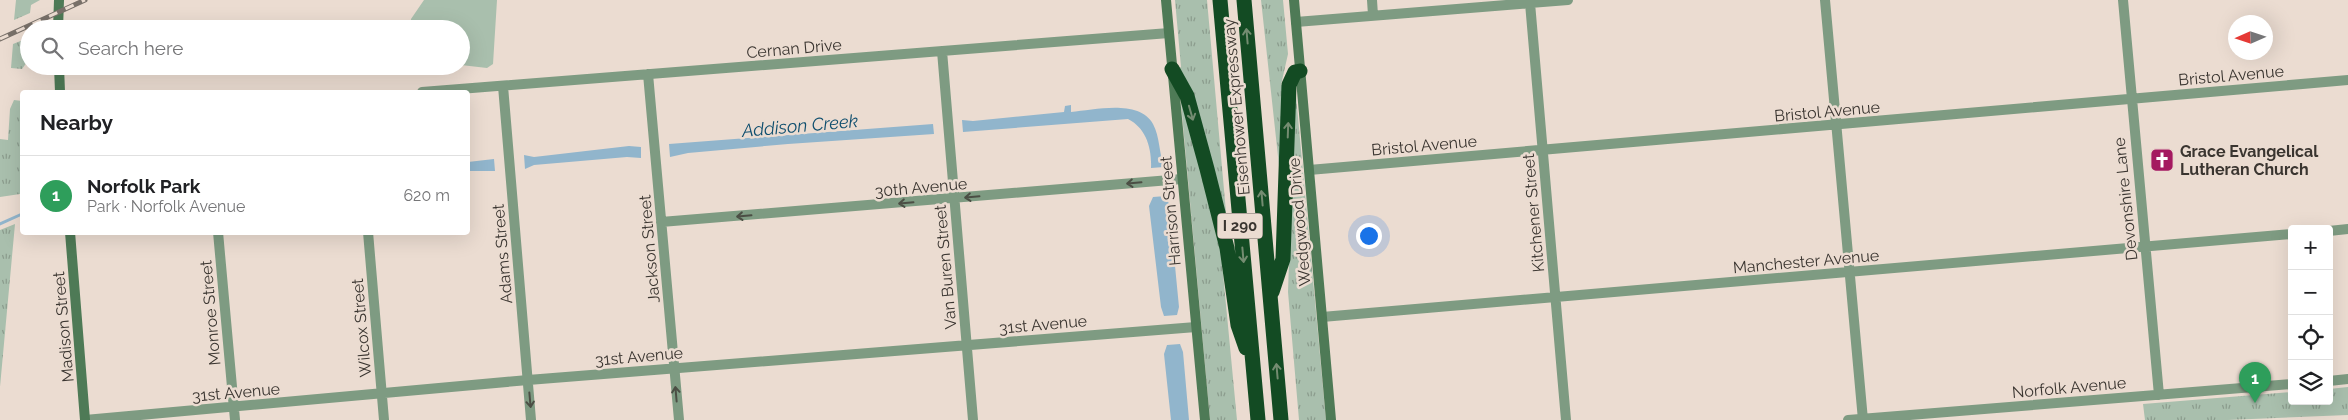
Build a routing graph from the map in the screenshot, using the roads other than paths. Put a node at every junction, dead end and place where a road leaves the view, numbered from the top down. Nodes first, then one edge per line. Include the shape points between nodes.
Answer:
1 (59, 0) edge
2 (1166, 0) edge
3 (1220, 0) edge
4 (1244, 0) edge
5 (1294, 0) edge
6 (1372, 0) edge
7 (1568, 0) edge
8 (1825, 0) edge
9 (2122, 0) edge
10 (1530, 3) junction
11 (1373, 15) junction
12 (58, 20) edge
13 (1296, 22) junction
14 (1169, 32) junction
15 (942, 51) junction
16 (1172, 69) junction
17 (1300, 71) junction
18 (648, 74) junction
19 (59, 75) edge
20 (2348, 80) edge
21 (503, 86) junction
22 (60, 90) edge
23 (449, 90) edge
24 (2131, 99) junction
25 (1836, 125) junction
26 (1543, 149) junction
27 (1309, 170) junction
28 (1182, 179) junction
29 (954, 199) junction
30 (661, 222) junction
31 (2348, 229) edge
32 (2333, 231) edge
33 (2288, 234) edge
34 (70, 235) edge
35 (218, 235) edge
36 (368, 235) edge
37 (2145, 248) junction
38 (1850, 272) junction
39 (1555, 296) junction
40 (1270, 299) junction
41 (1322, 317) junction
42 (1196, 327) junction
43 (967, 346) junction
44 (674, 368) junction
45 (1253, 370) junction
46 (2348, 379) edge
47 (528, 380) junction
48 (2333, 381) edge
49 (2288, 384) edge
50 (382, 394) junction
51 (2158, 395) junction
52 (234, 408) junction
53 (85, 420) edge
54 (235, 420) edge
55 (384, 420) edge
56 (531, 420) edge
57 (679, 420) edge
58 (973, 420) edge
59 (1205, 420) edge
60 (1258, 420) edge
61 (1281, 420) edge
62 (1331, 420) edge
63 (1566, 420) edge
64 (1848, 420) edge
65 (1863, 420) edge

1 - 12 street
2 - 14 street, Harrison Street
3 -> 45 highway, Eisenhower Expressway / I 290
40 -> 4 highway, Eisenhower Expressway / I 290
5 - 13 street, Wedgwood Drive
6 - 11 street
7 - 10 street
8 - 25 street
9 - 24 street, Devonshire Lane
10 - 11 street
10 - 26 street, Kitchener Street
11 - 13 street
13 - 17 street, Wedgwood Drive
14 - 15 street, Cernan Drive
14 - 16 street, Harrison Street
15 - 18 street, Cernan Drive
15 - 29 street, Van Buren Street
16 - 28 street, Harrison Street
16 -> 45 highway via 1187,96 1207,169 1227,248 1238,325
17 - 27 street, Wedgwood Drive
40 -> 17 highway via 1283,258 1289,85 1295,72
18 - 21 street, Cernan Drive
18 - 30 street, Jackson Street
19 - 22 street
20 - 24 street, Bristol Avenue
21 - 23 street, Cernan Drive
21 - 47 street, Adams Street
24 - 25 street, Bristol Avenue
24 - 37 street, Devonshire Lane
25 - 26 street, Bristol Avenue
25 - 38 street
26 - 27 street, Bristol Avenue
26 - 39 street, Kitchener Street
27 - 41 street, Wedgwood Drive
28 -> 29 street, 30th Avenue
28 - 42 street, Harrison Street
29 -> 30 street, 30th Avenue
29 - 43 street, Van Buren Street
30 - 44 street, Jackson Street
31 - 32 street
33 - 37 street, Manchester Avenue
34 - 53 street, Madison Street
35 - 52 street, Monroe Street
36 - 50 street, Wilcox Street
37 - 38 street, Manchester Avenue
37 - 51 street, Devonshire Lane
38 - 39 street, Manchester Avenue
38 - 65 street
39 - 41 street, Manchester Avenue
39 - 63 street, Kitchener Street
61 -> 40 highway, Eisenhower Expressway / I 290
41 - 62 street, Wedgwood Drive
42 - 43 street, 31st Avenue
42 - 59 street, Harrison Street
43 - 44 street, 31st Avenue
43 - 58 street, Van Buren Street
44 - 47 street, 31st Avenue
57 -> 44 street, Jackson Street
45 - 60 highway, Eisenhower Expressway / I 290
46 - 48 street
47 - 50 street, 31st Avenue
47 -> 56 street, Adams Street
49 - 51 street, Norfolk Avenue
50 - 52 street, 31st Avenue
50 - 55 street, Wilcox Street
51 - 65 street, Norfolk Avenue
52 - 53 street, 31st Avenue
52 - 54 street, Monroe Street
64 - 65 street, Norfolk Avenue

